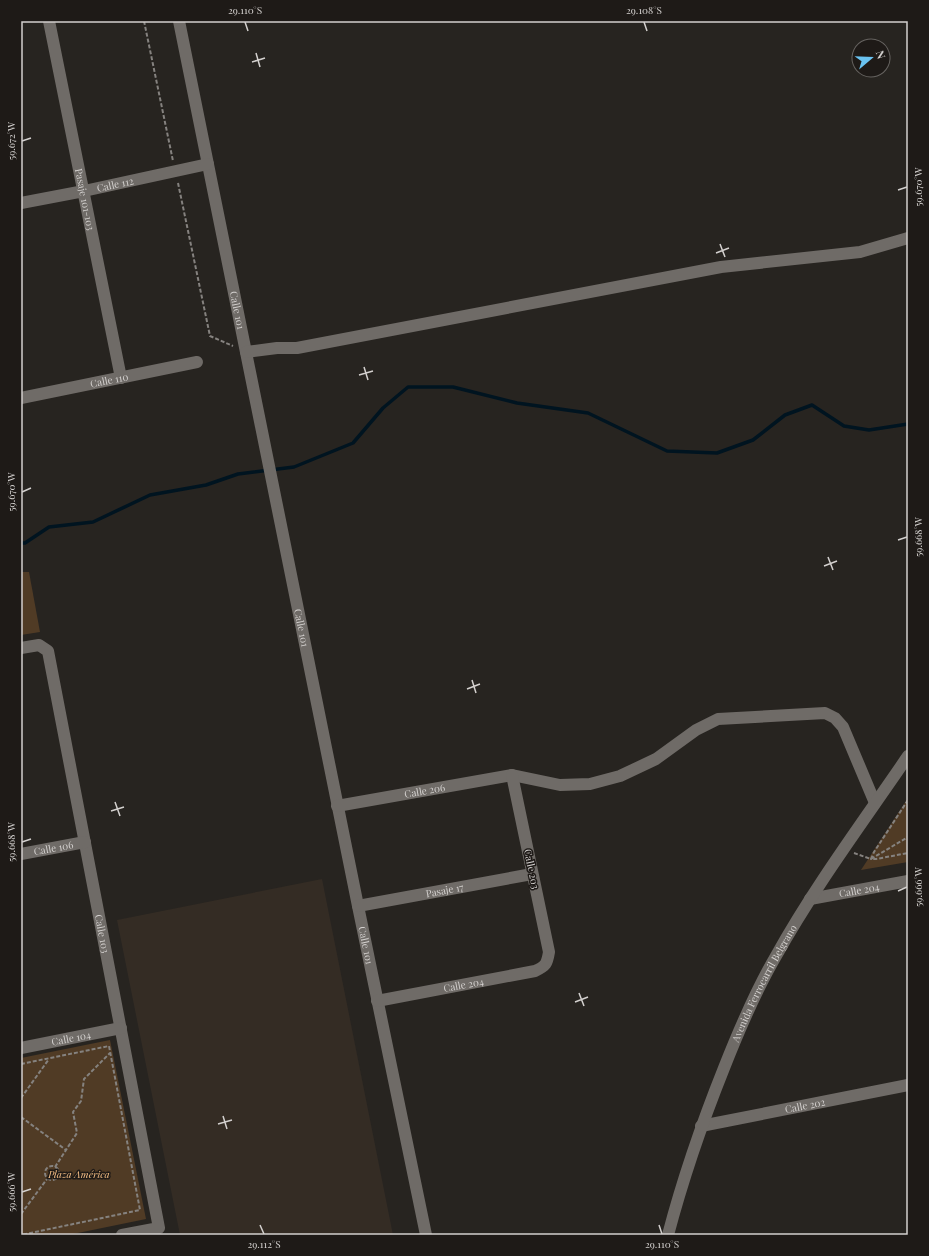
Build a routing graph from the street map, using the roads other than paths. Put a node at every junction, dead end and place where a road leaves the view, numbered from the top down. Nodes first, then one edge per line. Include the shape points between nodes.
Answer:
1 (48, 21) edge
2 (179, 21) edge
3 (208, 164) junction
4 (84, 191) junction
5 (21, 203) edge
6 (908, 238) edge
7 (246, 352) junction
8 (197, 362) dead end
9 (121, 378) junction
10 (21, 398) edge
11 (21, 648) edge
12 (908, 756) edge
13 (512, 775) junction
14 (876, 804) junction
15 (338, 806) junction
16 (85, 842) junction
17 (21, 854) edge
18 (532, 874) junction
19 (908, 881) edge
20 (810, 899) junction
21 (358, 906) junction
22 (547, 963) joint
23 (377, 1001) junction
24 (121, 1028) junction
25 (21, 1048) edge
26 (908, 1085) edge
27 (701, 1126) junction
28 (122, 1235) edge
29 (426, 1235) edge
30 (668, 1235) edge

1 - 4 street, Pasaje 101-103
2 - 3 street, Calle 101
3 - 4 street, Calle 112
3 - 7 street, Calle 101
4 - 5 street, Calle 112
4 - 9 street, Pasaje 101-103
6 - 7 street via 860,252 721,267 326,343
7 - 15 street, Calle 101
8 - 9 street, Calle 110
9 - 10 street, Calle 110
11 - 16 street, Calle 103 via 39,645 48,651
12 - 14 street, Avenida Ferrocarril Belgrano
13 - 14 street via 560,785 590,784 620,776 656,759 696,730 718,719 825,713 835,718 843,727
13 - 15 street, Calle 206
13 - 18 street, Calle 203
14 - 20 street, Avenida Ferrocarril Belgrano
15 - 21 street, Calle 101
16 - 17 street, Calle 106
16 - 24 street, Calle 103
18 - 21 street, Pasaje 17
18 - 22 street, Calle 203 via 549,952
19 - 20 street, Calle 204
20 - 27 street, Avenida Ferrocarril Belgrano via 759,987
21 - 23 street, Calle 101
22 - 23 street, Calle 204 via 535,971
23 - 29 street, Calle 101
24 - 25 street, Calle 104
24 - 28 street, Calle 103 via 159,1228
26 - 27 street, Calle 202
27 - 30 street, Avenida Ferrocarril Belgrano

